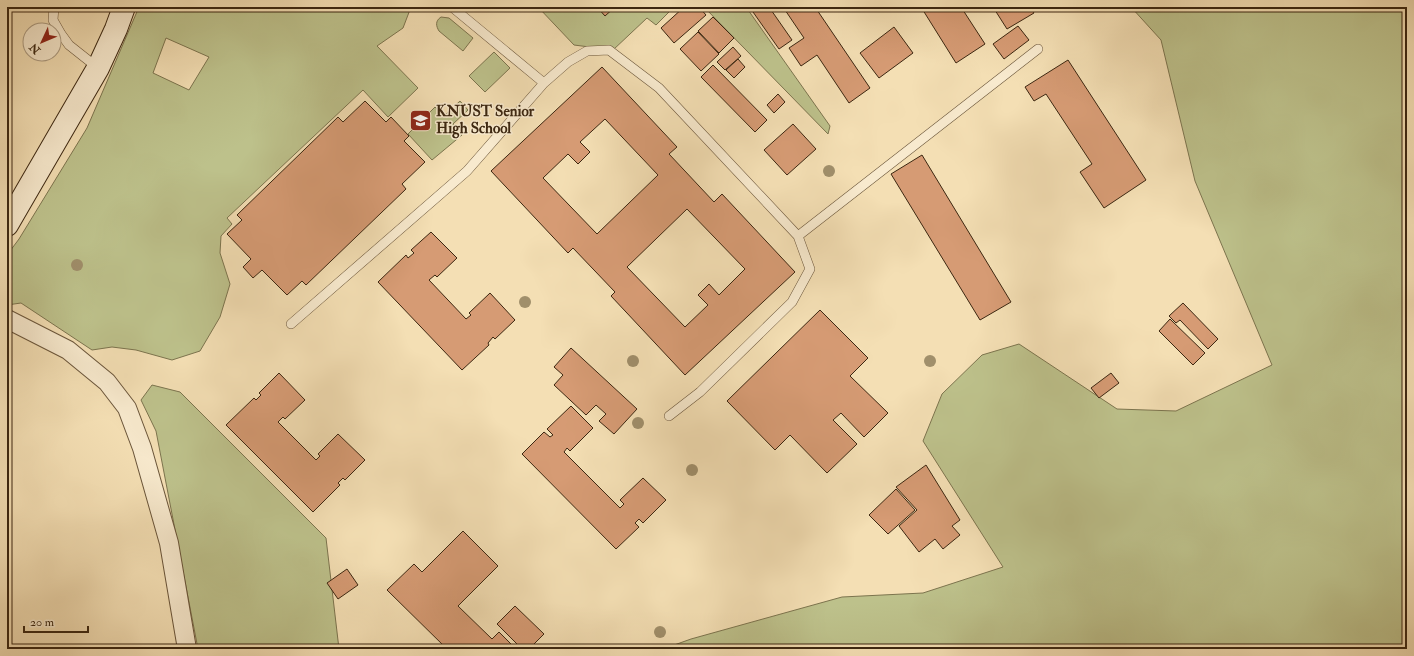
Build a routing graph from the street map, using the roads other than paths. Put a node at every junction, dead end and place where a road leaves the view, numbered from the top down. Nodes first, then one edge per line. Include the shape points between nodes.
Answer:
1 (54, 7) edge
2 (124, 7) edge
3 (452, 7) edge
4 (1038, 49) dead end
5 (98, 68) junction
6 (544, 83) junction
7 (7, 225) edge
8 (798, 236) junction
9 (7, 319) edge
10 (291, 324) dead end
11 (669, 416) dead end
12 (187, 649) edge

1 - 5 lane via 53,20 61,34 69,45
2 - 5 street
3 - 6 lane
4 - 8 lane
5 - 7 street
6 - 8 lane via 568,62 587,51 609,50 659,88
6 - 10 lane via 467,171
8 - 11 lane via 810,269 792,302 700,392
9 - 12 street via 68,350 107,382 127,408 142,448 169,543

